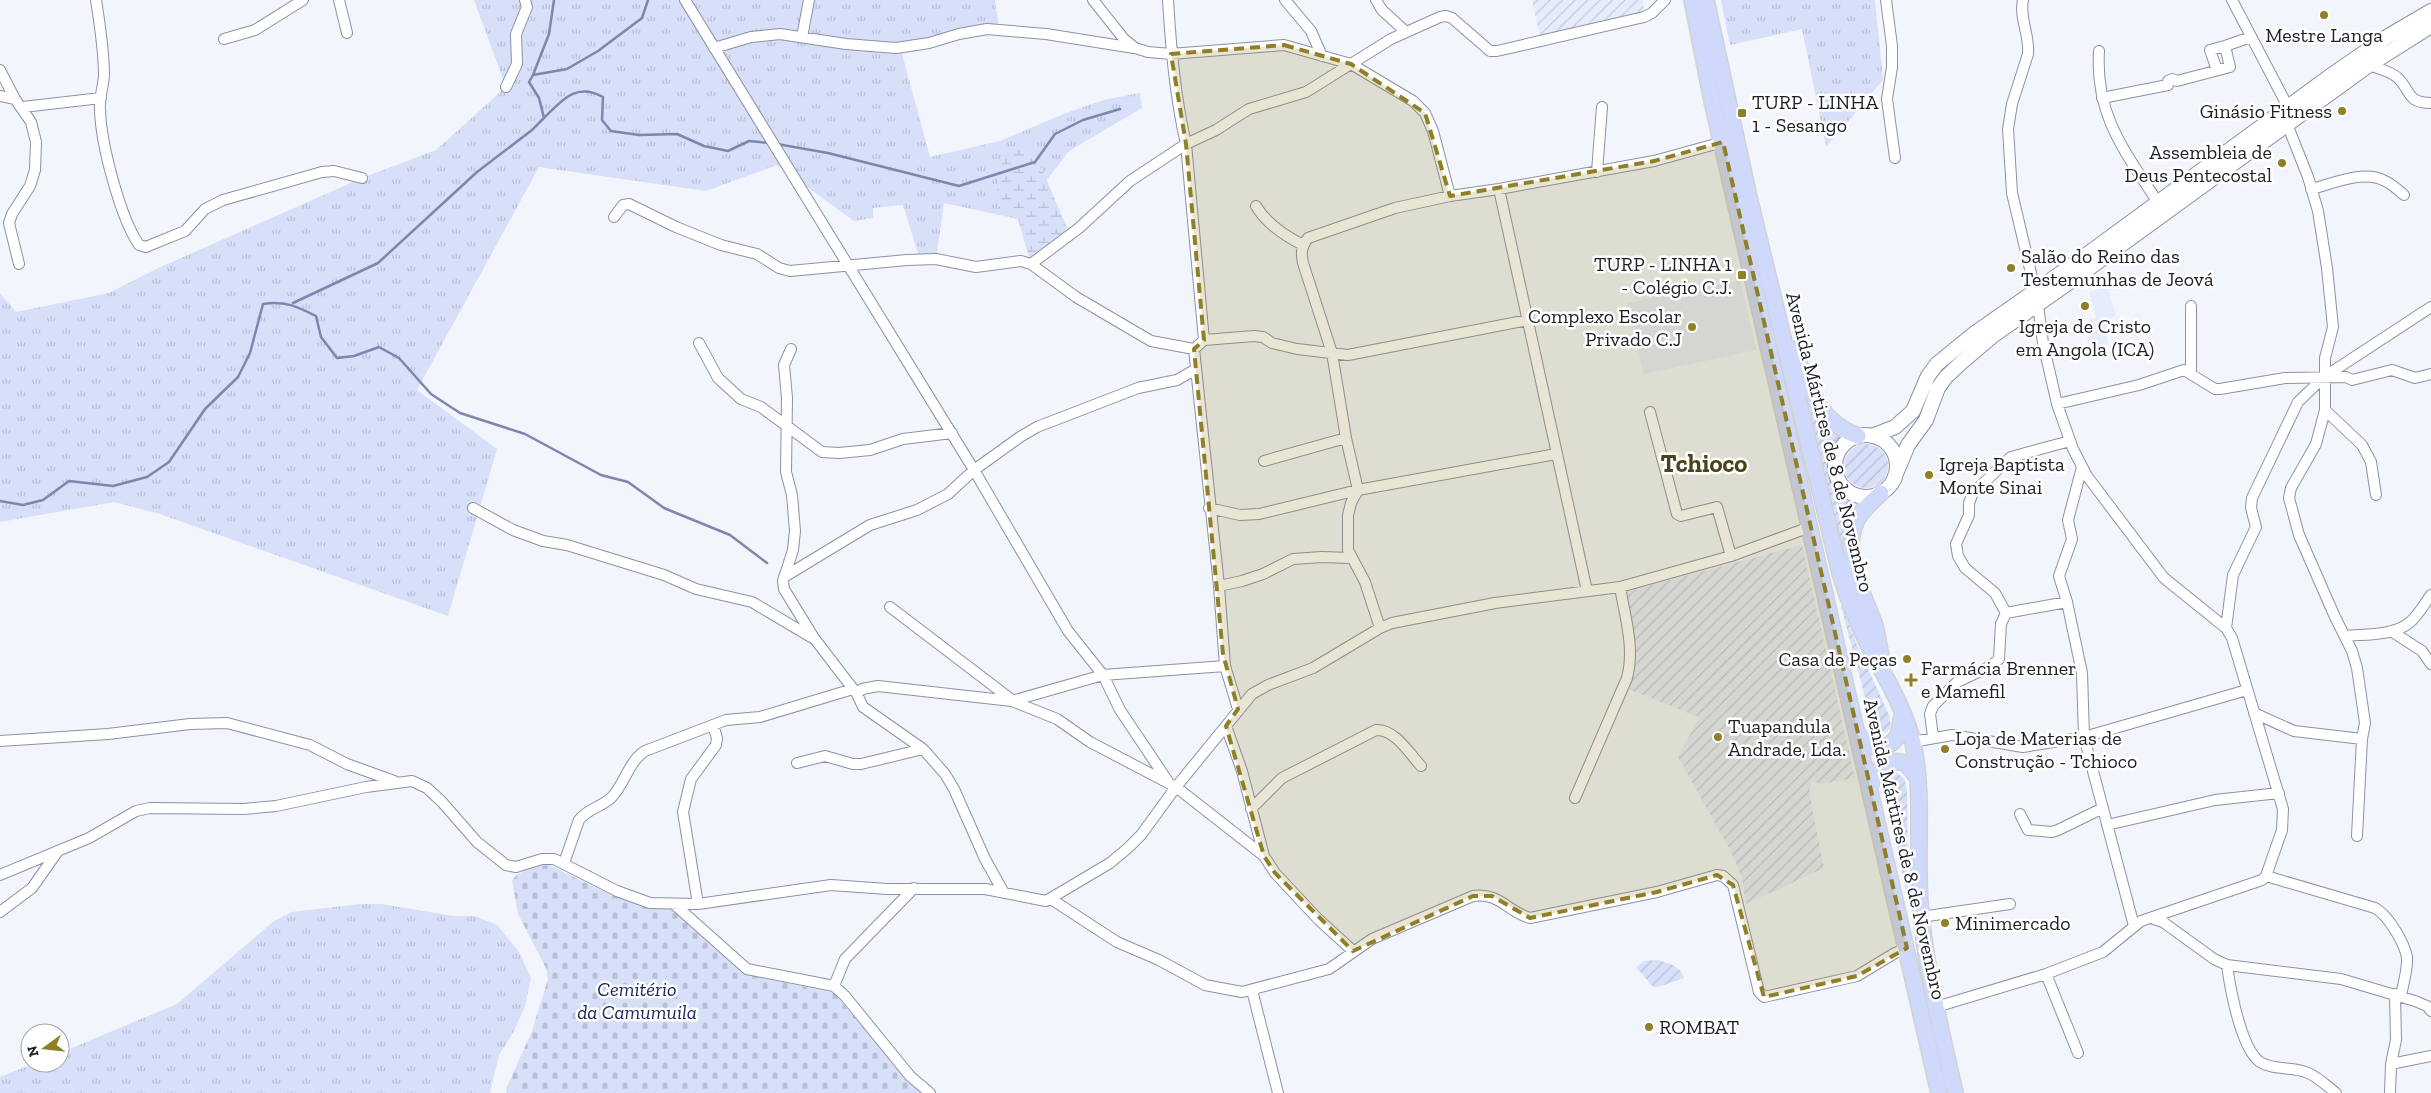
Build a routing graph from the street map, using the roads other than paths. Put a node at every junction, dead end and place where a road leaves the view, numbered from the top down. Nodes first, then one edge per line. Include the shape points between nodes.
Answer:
1 (96, 0) edge
2 (302, 0) edge
3 (339, 0) edge
4 (525, 0) edge
5 (685, 0) edge
6 (809, 0) edge
7 (1093, 0) edge
8 (1168, 0) edge
9 (1285, 0) edge
10 (1376, 0) edge
11 (1665, 0) edge
12 (1692, 0) edge
13 (1706, 0) edge
14 (1886, 0) edge
15 (2023, 0) edge
16 (2232, 0) edge
17 (2431, 11) edge
18 (2431, 26) edge
19 (1406, 32) junction
20 (347, 33) dead end
21 (802, 37) junction
22 (2251, 37) junction
23 (224, 39) dead end
24 (2225, 46) junction
25 (714, 48) junction
26 (1135, 48) junction
27 (2099, 51) dead end
28 (1171, 54) junction
29 (1322, 56) junction
30 (1350, 64) junction
31 (2369, 65) junction
32 (0, 70) edge
33 (2217, 70) junction
34 (506, 87) dead end
35 (0, 96) edge
36 (101, 98) junction
37 (2102, 98) junction
38 (15, 99) junction
39 (2431, 103) edge
40 (23, 107) junction
41 (1602, 107) dead end
42 (2288, 107) junction
43 (2287, 124) junction
44 (1723, 142) junction
45 (1186, 144) junction
46 (1895, 158) dead end
47 (1597, 172) junction
48 (362, 178) dead end
49 (2311, 188) junction
50 (1499, 189) junction
51 (2404, 195) dead end
52 (1450, 196) junction
53 (2157, 202) junction
54 (1256, 206) dead end
55 (614, 217) dead end
56 (1303, 244) junction
57 (19, 264) dead end
58 (1031, 264) junction
59 (850, 266) junction
60 (2035, 290) junction
61 (2038, 305) junction
62 (2191, 306) dead end
63 (2431, 307) edge
64 (1777, 314) junction
65 (1528, 320) junction
66 (1204, 340) junction
67 (699, 342) dead end
68 (792, 349) dead end
69 (1194, 349) junction
70 (1332, 353) junction
71 (1196, 368) junction
72 (2191, 374) junction
73 (2431, 374) edge
74 (2324, 377) junction
75 (2057, 404) junction
76 (2325, 410) junction
77 (1650, 412) dead end
78 (786, 425) junction
79 (952, 433) junction
80 (1865, 436) junction
81 (1346, 438) junction
82 (2070, 441) junction
83 (1556, 454) junction
84 (1264, 461) dead end
85 (2082, 467) junction
86 (974, 470) junction
87 (1895, 476) junction
88 (1358, 490) junction
89 (1881, 493) junction
90 (2376, 495) dead end
91 (473, 508) dead end
92 (1209, 508) junction
93 (1810, 527) junction
94 (1731, 556) junction
95 (1351, 558) junction
96 (784, 577) junction
97 (1219, 586) junction
98 (1620, 587) junction
99 (1587, 591) junction
100 (2431, 595) edge
101 (2067, 602) junction
102 (890, 607) dead end
103 (2006, 613) junction
104 (1380, 628) junction
105 (2226, 628) junction
106 (2391, 631) junction
107 (2345, 636) junction
108 (814, 638) junction
109 (2431, 664) edge
110 (1224, 666) junction
111 (1884, 674) junction
112 (1103, 675) junction
113 (2247, 690) junction
114 (855, 692) junction
115 (1012, 701) junction
116 (1238, 709) junction
117 (1902, 712) junction
118 (2254, 713) junction
119 (713, 725) junction
120 (1226, 726) junction
121 (1858, 734) junction
122 (1933, 737) junction
123 (2084, 737) junction
124 (2362, 739) junction
125 (0, 741) edge
126 (1912, 742) junction
127 (923, 750) junction
128 (797, 763) dead end
129 (1421, 766) dead end
130 (1917, 777) junction
131 (395, 782) junction
132 (1173, 785) junction
133 (1870, 787) junction
134 (2279, 793) junction
135 (1575, 798) dead end
136 (2103, 808) junction
137 (1252, 809) junction
138 (2020, 814) dead end
139 (2107, 825) junction
140 (2357, 836) dead end
141 (58, 850) junction
142 (1264, 856) junction
143 (564, 863) junction
144 (0, 875) edge
145 (2266, 876) junction
146 (914, 888) junction
147 (1004, 893) junction
148 (1051, 899) junction
149 (698, 904) junction
150 (2010, 904) dead end
151 (675, 905) junction
152 (0, 912) edge
153 (1921, 917) junction
154 (2154, 919) junction
155 (2134, 926) junction
156 (1907, 948) junction
157 (1353, 951) junction
158 (2227, 966) junction
159 (2046, 974) junction
160 (834, 986) junction
161 (1252, 990) junction
162 (2398, 995) junction
163 (1936, 1007) junction
164 (2431, 1011) edge
165 (2078, 1053) dead end
166 (2431, 1056) edge
167 (2391, 1064) junction
168 (930, 1093) edge
169 (1278, 1093) edge
170 (1939, 1093) edge
171 (1955, 1093) edge
172 (2336, 1093) edge
173 (2390, 1093) edge

1 - 36 street via 104,76
2 - 23 street via 255,30
3 - 20 street
4 - 34 street via 527,7 516,34 516,64
5 - 25 street
6 - 21 street
7 - 26 street
8 - 28 street
9 - 29 street via 1311,31
10 - 19 street
11 - 19 street via 1644,17 1497,51 1490,51 1446,16
12 - 44 main road, Avenida Mártires de 8 de Novembro
13 - 64 main road, Avenida Mártires de 8 de Novembro
14 - 46 street via 1892,46 1887,99
15 - 60 street via 2029,44 2009,116 2009,175
16 - 22 street
17 - 42 street via 2385,38
18 - 31 street
19 - 30 street
21 - 25 street via 780,34 751,37
21 - 26 street via 896,48 993,29
22 - 24 street
22 - 42 street
24 - 33 street via 2230,67
24 - 33 street via 2210,50
25 - 59 street
26 - 28 street
27 - 37 street
28 - 29 street via 1284,45
28 - 45 street
29 - 30 street
30 - 45 street via 1306,92 1249,110
30 - 52 street via 1413,101 1425,113
31 - 39 street via 2398,78 2407,93 2417,101
31 - 43 street
32 - 38 street
33 - 37 street via 2177,81 2172,79 2168,85
35 - 38 street
36 - 40 street
36 - 48 street via 101,123 113,182 139,245 146,247 185,231 204,209 223,200 322,172 334,171
37 - 53 street via 2112,129
38 - 40 street
40 - 57 street via 36,142 30,186 12,214 10,224
41 - 47 street
42 - 53 street
43 - 49 street
43 - 61 street
44 - 47 street via 1654,161
44 - 93 main road, Avenida Mártires de 8 de Novembro
45 - 58 street via 1130,181 1080,228
45 - 66 street
47 - 50 street
49 - 51 street via 2372,177 2384,180
49 - 74 street via 2318,211 2333,327
50 - 52 street
50 - 65 street
52 - 56 street via 1396,208 1308,238
53 - 60 street
54 - 56 street via 1261,215 1288,237
55 - 59 street via 623,205 629,204 676,228 757,254 790,271
56 - 70 street via 1303,263
58 - 59 street via 1021,261 976,267 920,260
58 - 69 street via 1076,297 1151,341
59 - 79 street
60 - 80 street via 1937,364 1928,376 1913,411 1895,426
61 - 75 street
61 - 87 street via 1994,335 1946,377 1926,420 1908,445
62 - 72 street
63 - 74 street
64 - 80 main road via 1822,411 1836,425
64 - 111 main road, Avenida Mártires de 8 de Novembro via 1840,573 1858,624
65 - 70 street via 1348,355
65 - 83 street
66 - 69 street
66 - 70 street via 1254,336 1297,349
67 - 78 street via 718,378 742,399 761,407
68 - 78 street via 784,365
69 - 71 street
70 - 81 street
71 - 86 street via 1177,380 1138,388 1037,427
71 - 92 street
72 - 74 street via 2215,389 2285,378
72 - 75 street via 2181,370 2144,384
73 - 74 street via 2415,378 2392,370 2352,380
74 - 76 street
74 - 105 street via 2293,409 2252,498 2256,527 2233,575
75 - 82 street
76 - 90 street via 2362,445 2372,462
76 - 107 street via 2316,444 2290,488 2289,498 2299,535
77 - 94 street via 1677,514 1681,516 1717,507
78 - 79 street via 822,452 839,453 870,450 903,439
78 - 96 street via 786,472 795,531
79 - 86 street
80 - 87 street via 1884,441 1893,451 1897,463
80 - 89 street via 1847,441 1839,450 1835,466 1837,478 1843,488 1858,496 1870,497
81 - 84 street
81 - 88 street
82 - 85 street
82 - 103 street via 2011,458 1973,493 1969,503 1969,515 1956,544 1958,556 1965,568 1995,592
83 - 88 street
83 - 99 street
85 - 101 street via 2068,520 2072,539 2059,570 2059,581
85 - 105 street via 2164,578
86 - 96 street via 933,503 870,525
86 - 112 street via 1068,630
87 - 89 street
88 - 92 street via 1249,515
88 - 95 street via 1350,503 1348,515
89 - 111 main road via 1856,521 1851,555 1875,629
91 - 108 street via 512,530 543,541 568,545 664,575 696,589 752,602
92 - 97 street
93 - 94 street
93 - 121 main road, Avenida Mártires de 8 de Novembro
94 - 98 street
95 - 97 street via 1293,559 1242,581
95 - 104 street via 1365,582
96 - 108 street via 784,589
97 - 110 street
98 - 99 street
98 - 135 street via 1630,664
99 - 104 street via 1495,603
100 - 106 street via 2411,622
101 - 103 street
101 - 123 street via 2082,673
102 - 115 street
103 - 122 street via 2001,624 1999,659 1956,682 1933,706 1930,714
104 - 116 street via 1318,666 1252,694
105 - 113 street
106 - 107 street
106 - 109 street via 2422,651
107 - 124 street via 2357,668 2365,722
108 - 114 street
110 - 112 street
110 - 116 street
111 - 117 main road, Avenida Mártires de 8 de Novembro
112 - 115 street
112 - 132 street via 1120,710
113 - 118 street
113 - 123 street
114 - 115 street via 878,686
114 - 119 street via 760,717 738,718
114 - 127 street via 863,707
115 - 132 street via 1057,719 1090,742
116 - 120 street
117 - 121 main road via 1897,735 1888,745 1869,746
117 - 126 main road, Avenida Mártires de 8 de Novembro
118 - 124 street via 2294,731
118 - 134 street
119 - 143 street via 637,756 610,799 579,820
119 - 149 street via 716,745 691,779 683,812
120 - 132 street
120 - 137 street
121 - 133 main road, Avenida Mártires de 8 de Novembro
122 - 123 street via 1952,735 2023,747
122 - 126 street
123 - 136 street
124 - 140 street
125 - 131 street via 227,723 310,745 347,764
126 - 130 main road, Avenida Mártires de 8 de Novembro
127 - 128 street via 861,764 825,756
127 - 147 street via 936,761 954,789
129 - 137 street via 1393,736 1385,730 1376,730 1282,778
130 - 133 main road via 1906,762 1891,761 1878,770
130 - 153 main road, Avenida Mártires de 8 de Novembro
131 - 141 street via 276,806 136,810 89,838
131 - 143 street via 412,781 427,788 477,842 506,865 516,867 542,859
132 - 142 street
132 - 148 street via 1141,835 1128,848 1110,863
133 - 156 main road, Avenida Mártires de 8 de Novembro
134 - 139 street via 2215,800
134 - 145 street via 2284,821
136 - 138 street via 2052,832 2028,830
136 - 139 street
137 - 142 street
139 - 155 street
141 - 144 street
141 - 152 street via 32,888
142 - 157 street via 1287,886
143 - 151 street via 617,891 650,903
145 - 154 street via 2253,884
145 - 162 street via 2382,912 2407,957
146 - 147 street via 985,889
146 - 149 street via 814,886
146 - 160 street via 845,959
147 - 148 street via 1042,901
148 - 161 street via 1117,942 1205,985 1234,992
149 - 151 street
150 - 153 street
151 - 160 street via 747,969
153 - 163 main road, Avenida Mártires de 8 de Novembro
154 - 155 street via 2140,921
154 - 158 street
155 - 159 street via 2103,952
156 - 157 street via 1857,976 1764,997 1759,992 1733,885 1717,875 1657,892 1530,918 1492,896 1474,896
156 - 170 main road, Avenida Mártires de 8 de Novembro
157 - 161 street via 1329,969
158 - 162 street via 2341,979
158 - 172 street via 2237,1015 2248,1045 2258,1060 2308,1073
159 - 163 street
159 - 165 street
160 - 168 street via 846,996 910,1076
161 - 169 street
162 - 164 street via 2427,1006
162 - 167 street via 2396,1040
163 - 171 main road, Avenida Mártires de 8 de Novembro
166 - 167 street
167 - 173 street

